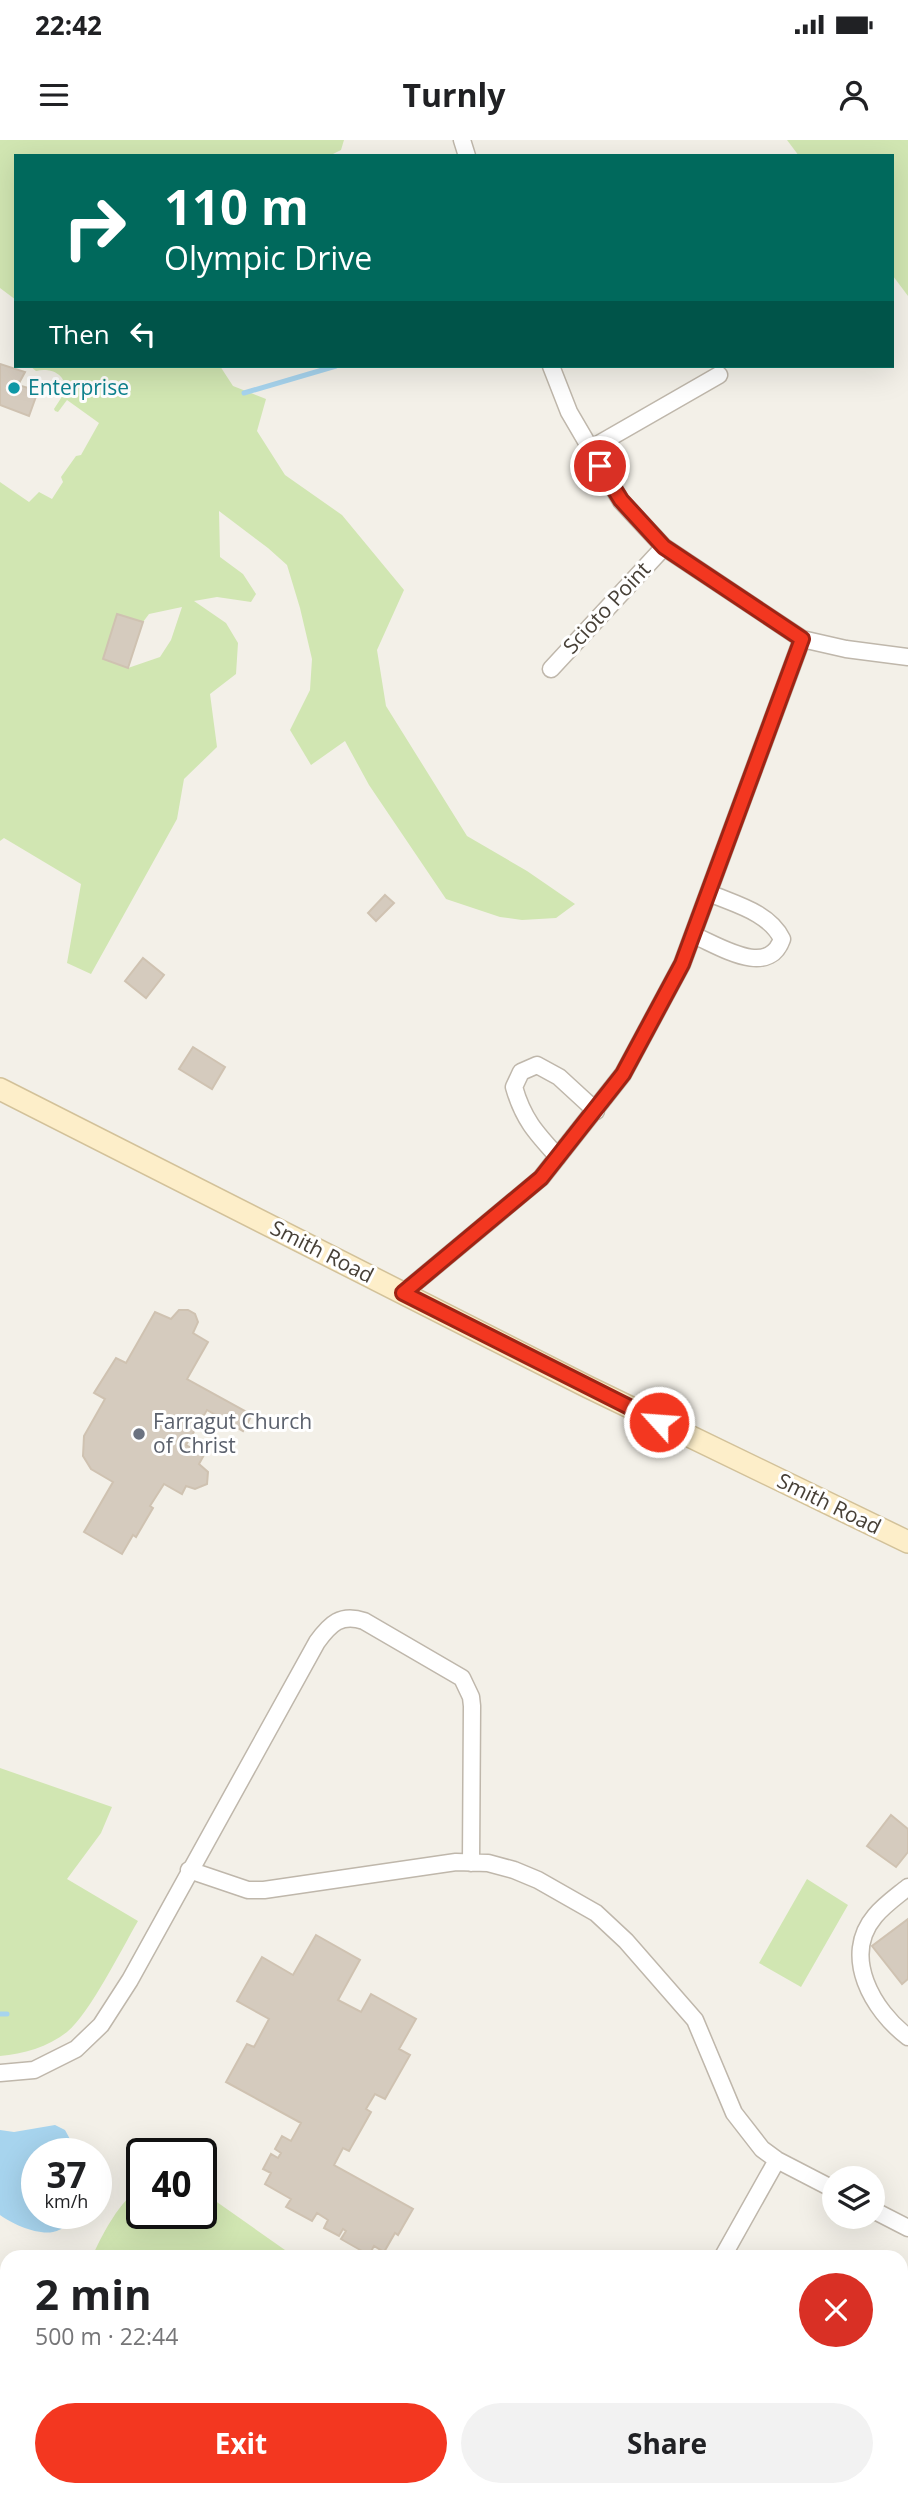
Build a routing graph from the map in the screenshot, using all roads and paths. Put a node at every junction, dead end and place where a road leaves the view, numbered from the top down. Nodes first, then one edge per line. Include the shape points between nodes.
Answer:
1 (552, 368) edge
2 (719, 375) dead end
3 (590, 449) junction
4 (664, 547) junction
5 (802, 639) junction
6 (908, 657) edge
7 (551, 669) dead end
8 (709, 893) junction
9 (692, 935) junction
10 (0, 1089) edge
11 (596, 1111) junction
12 (558, 1157) junction
13 (403, 1293) junction
14 (908, 1542) edge
15 (471, 1863) junction
16 (189, 1870) junction
17 (908, 1887) edge
18 (908, 2037) edge
19 (0, 2073) edge
20 (777, 2160) junction
21 (822, 2183) edge
22 (885, 2216) edge
23 (908, 2228) edge
24 (726, 2250) edge

1 - 3 street
2 - 3 street
3 - 4 street via 621,500
4 - 5 street
4 - 7 street, Scioto Point
5 - 6 street
5 - 8 street
8 - 9 street
8 - 9 street via 765,918 782,939 778,949 768,958 755,960
9 - 11 street via 682,964 623,1074
10 - 13 street, Smith Road
11 - 12 street
11 - 12 street via 559,1077 537,1065 521,1072 514,1087 520,1108
12 - 13 street via 541,1178
13 - 14 street, Smith Road
15 - 16 street via 248,1891
15 - 16 street via 472,1706 466,1685 462,1678 365,1621 346,1618 329,1625 317,1642
15 - 20 street via 488,1863 538,1880 596,1913 626,1941 699,2027 734,2113 762,2149
16 - 19 street via 101,2025 76,2049 34,2070
17 - 18 street via 875,1916 864,1935 861,1953 865,1984 877,2007
20 - 21 street
20 - 24 street
22 - 23 street

